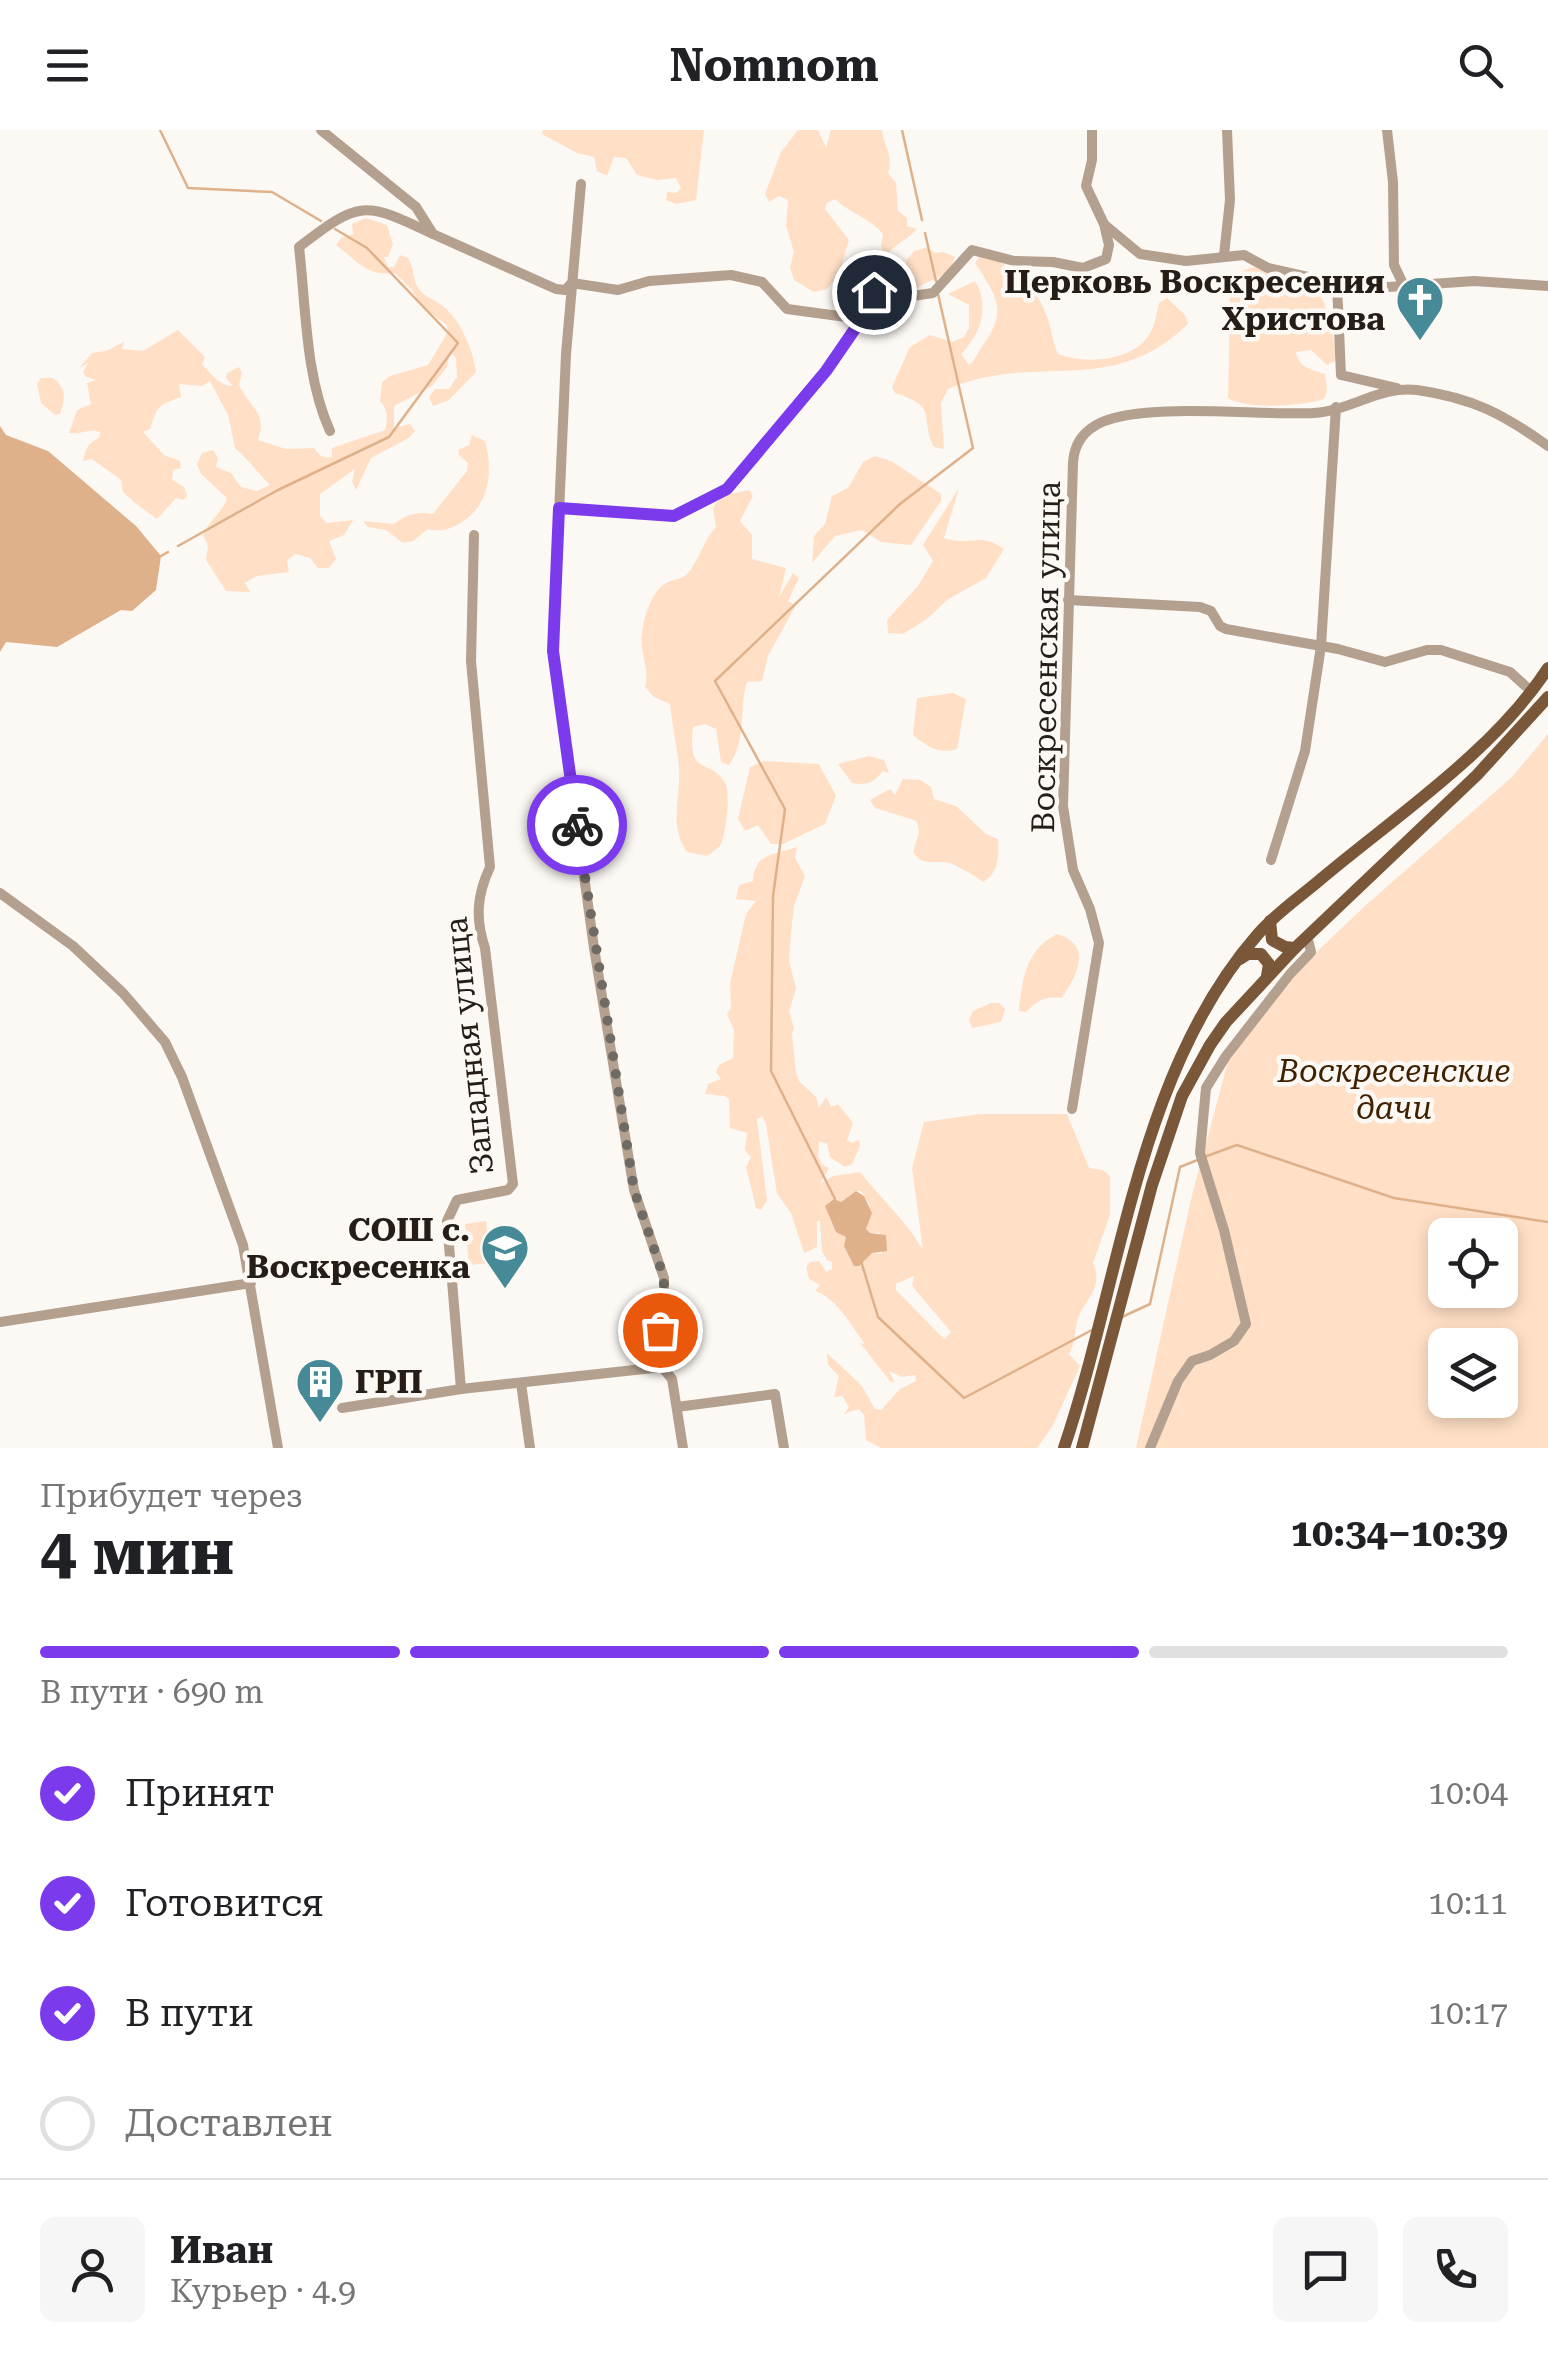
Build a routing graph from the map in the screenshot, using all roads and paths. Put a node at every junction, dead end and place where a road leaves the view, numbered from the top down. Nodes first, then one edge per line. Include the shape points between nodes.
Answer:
1 (320, 130) edge
2 (1092, 130) edge
3 (1227, 130) edge
4 (1387, 130) edge
5 (580, 184) dead end
6 (1104, 224) junction
7 (434, 234) junction
8 (1224, 255) junction
9 (572, 283) junction
10 (1337, 284) junction
11 (1404, 286) junction
12 (1548, 286) edge
13 (861, 320) junction
14 (1398, 389) junction
15 (1336, 407) junction
16 (330, 431) dead end
17 (1548, 446) edge
18 (559, 508) junction
19 (474, 535) dead end
20 (1068, 600) junction
21 (1321, 646) junction
22 (1548, 668) edge
23 (1531, 691) junction
24 (1548, 697) edge
25 (1271, 860) dead end
26 (0, 893) edge
27 (1270, 921) junction
28 (1308, 936) junction
29 (1296, 948) junction
30 (1238, 960) junction
31 (1266, 979) junction
32 (1072, 1109) dead end
33 (251, 1283) junction
34 (0, 1322) edge
35 (662, 1368) junction
36 (521, 1383) junction
37 (461, 1389) junction
38 (677, 1407) junction
39 (342, 1408) dead end
40 (278, 1448) edge
41 (530, 1448) edge
42 (683, 1448) edge
43 (784, 1448) edge
44 (1064, 1448) edge
45 (1082, 1448) edge
46 (1150, 1448) edge

1 - 7 street via 416,207
2 - 6 street via 1086,186
3 - 8 street
4 - 11 street via 1394,266
5 - 9 street
6 - 8 street via 1140,254 1186,261
6 - 13 street via 1106,260 1082,268 1014,262 972,250 933,293 874,292
7 - 9 street via 556,289
7 - 16 street via 366,210 340,214 299,246 312,360
8 - 10 street
9 - 13 street via 618,290 731,275 762,282 786,309
9 - 18 street
10 - 11 street
10 - 14 street via 1341,374
11 - 12 street
13 - 18 street via 727,489 674,516
14 - 15 street
14 - 17 street via 1502,414
15 - 20 street, Воскресенская улица via 1319,413 1106,420 1074,450
15 - 21 street
18 - 35 street via 553,651 634,1190 664,1278
19 - 37 street, Западная улица via 470,661 490,867 477,918 512,1184 457,1200 447,1221
20 - 21 street via 1200,607 1226,629
20 - 32 street, Воскресенская улица via 1066,840 1099,942
21 - 23 street via 1385,662 1440,650 1510,672
21 - 25 street via 1305,751
22 - 23 main road
23 - 27 main road via 1482,745
24 - 28 main road via 1477,775
26 - 33 street via 73,946 164,1042 243,1245
27 - 29 main road via 1272,940
27 - 30 main road
28 - 29 main road
28 - 46 street via 1311,952 1206,1088 1200,1152 1246,1324 1234,1341 1192,1360
29 - 31 main road
30 - 31 main road via 1261,954 1269,964
30 - 44 main road via 1168,1088
31 - 45 main road via 1218,1033 1182,1096
33 - 34 street
33 - 40 street
35 - 36 street
35 - 38 street via 672,1380
36 - 37 street
36 - 41 street
37 - 39 street
38 - 42 street
38 - 43 street via 775,1394

